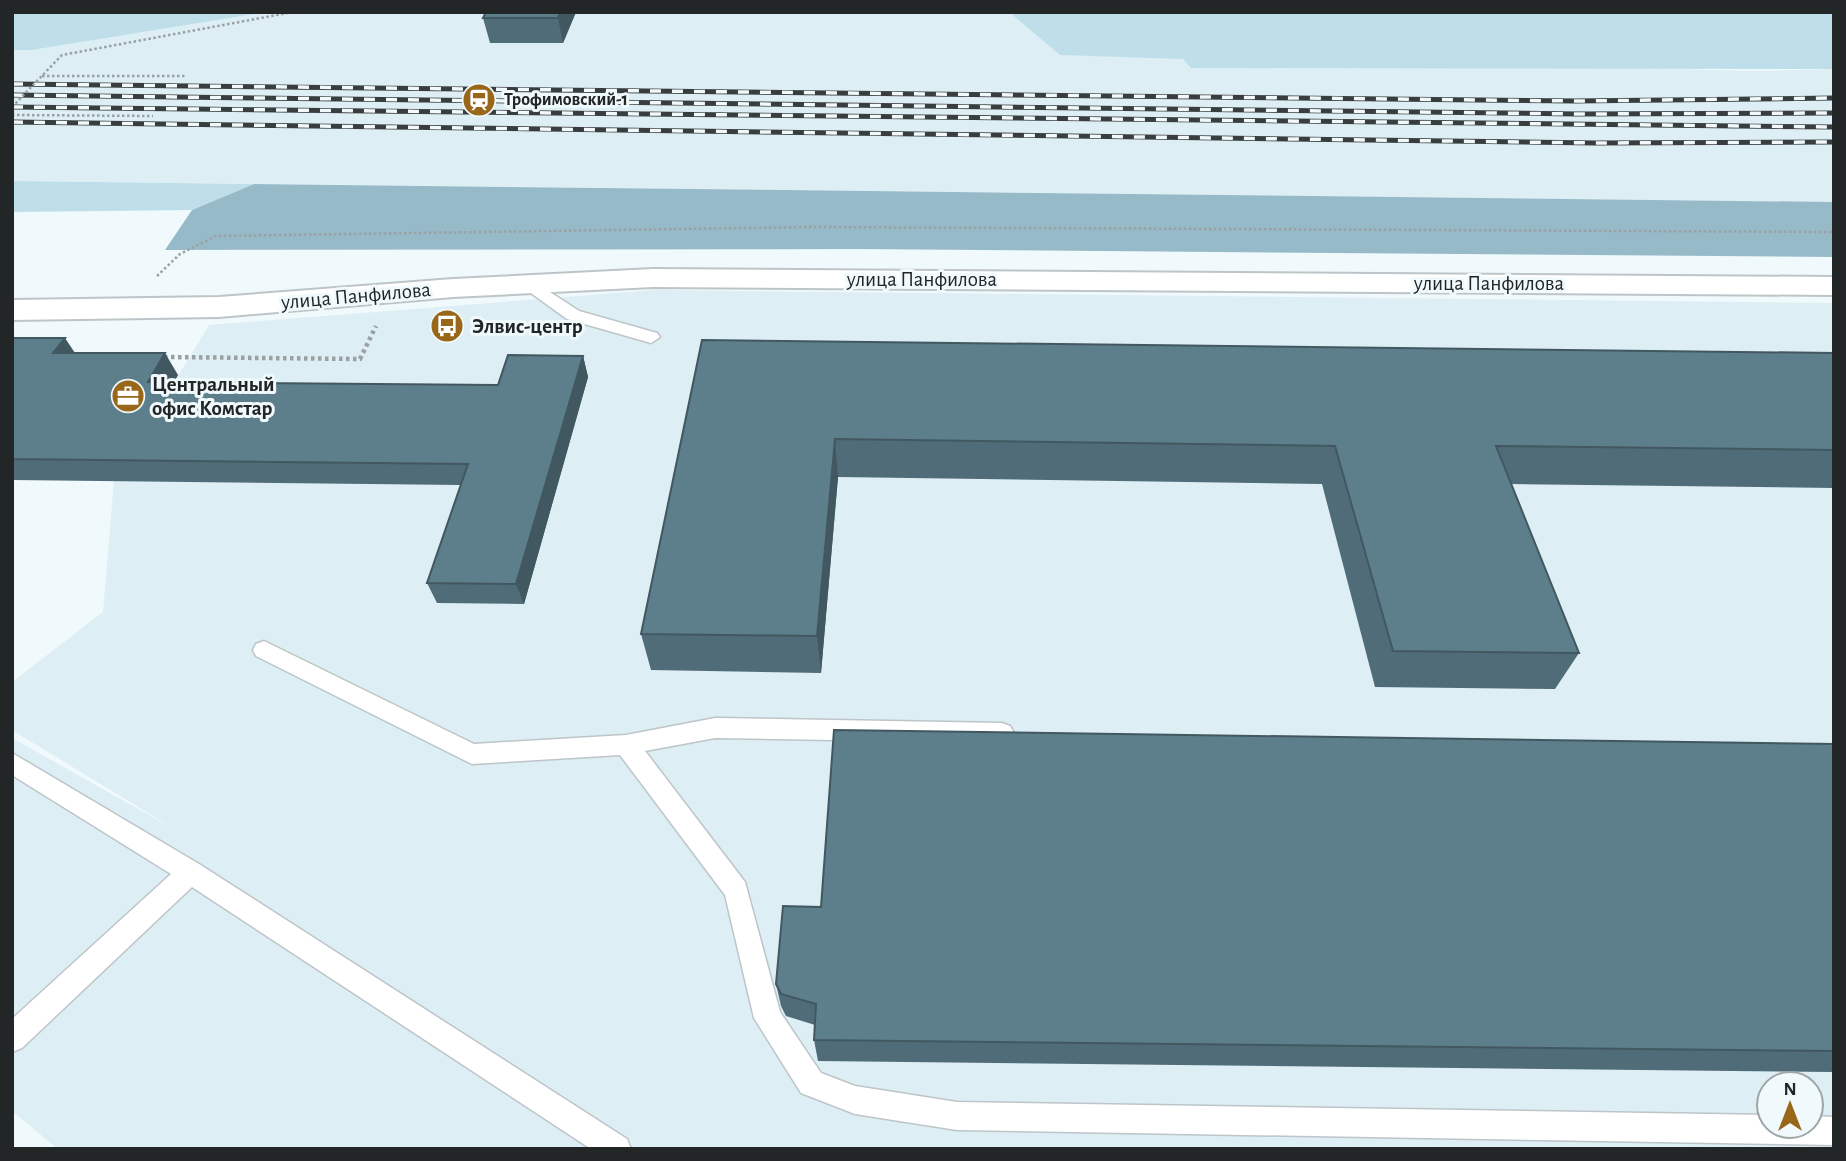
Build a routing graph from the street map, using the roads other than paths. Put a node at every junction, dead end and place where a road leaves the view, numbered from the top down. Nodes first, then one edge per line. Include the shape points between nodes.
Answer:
1 (530, 284) junction
2 (1834, 286) edge
3 (12, 310) edge
4 (651, 337) dead end
5 (264, 650) dead end
6 (1023, 733) edge
7 (626, 745) junction
8 (12, 763) edge
9 (190, 872) junction
10 (12, 1038) edge
11 (1834, 1131) edge
12 (618, 1149) edge

1 - 2 main road, улица Панфилова via 667,278
1 - 3 main road, улица Панфилова via 219,307
1 - 4 lane via 573,315
5 - 7 lane via 472,754
6 - 7 lane via 715,729
7 - 11 lane via 736,890 768,1018 811,1083 855,1100 957,1116
8 - 9 lane
9 - 10 lane
9 - 12 lane

